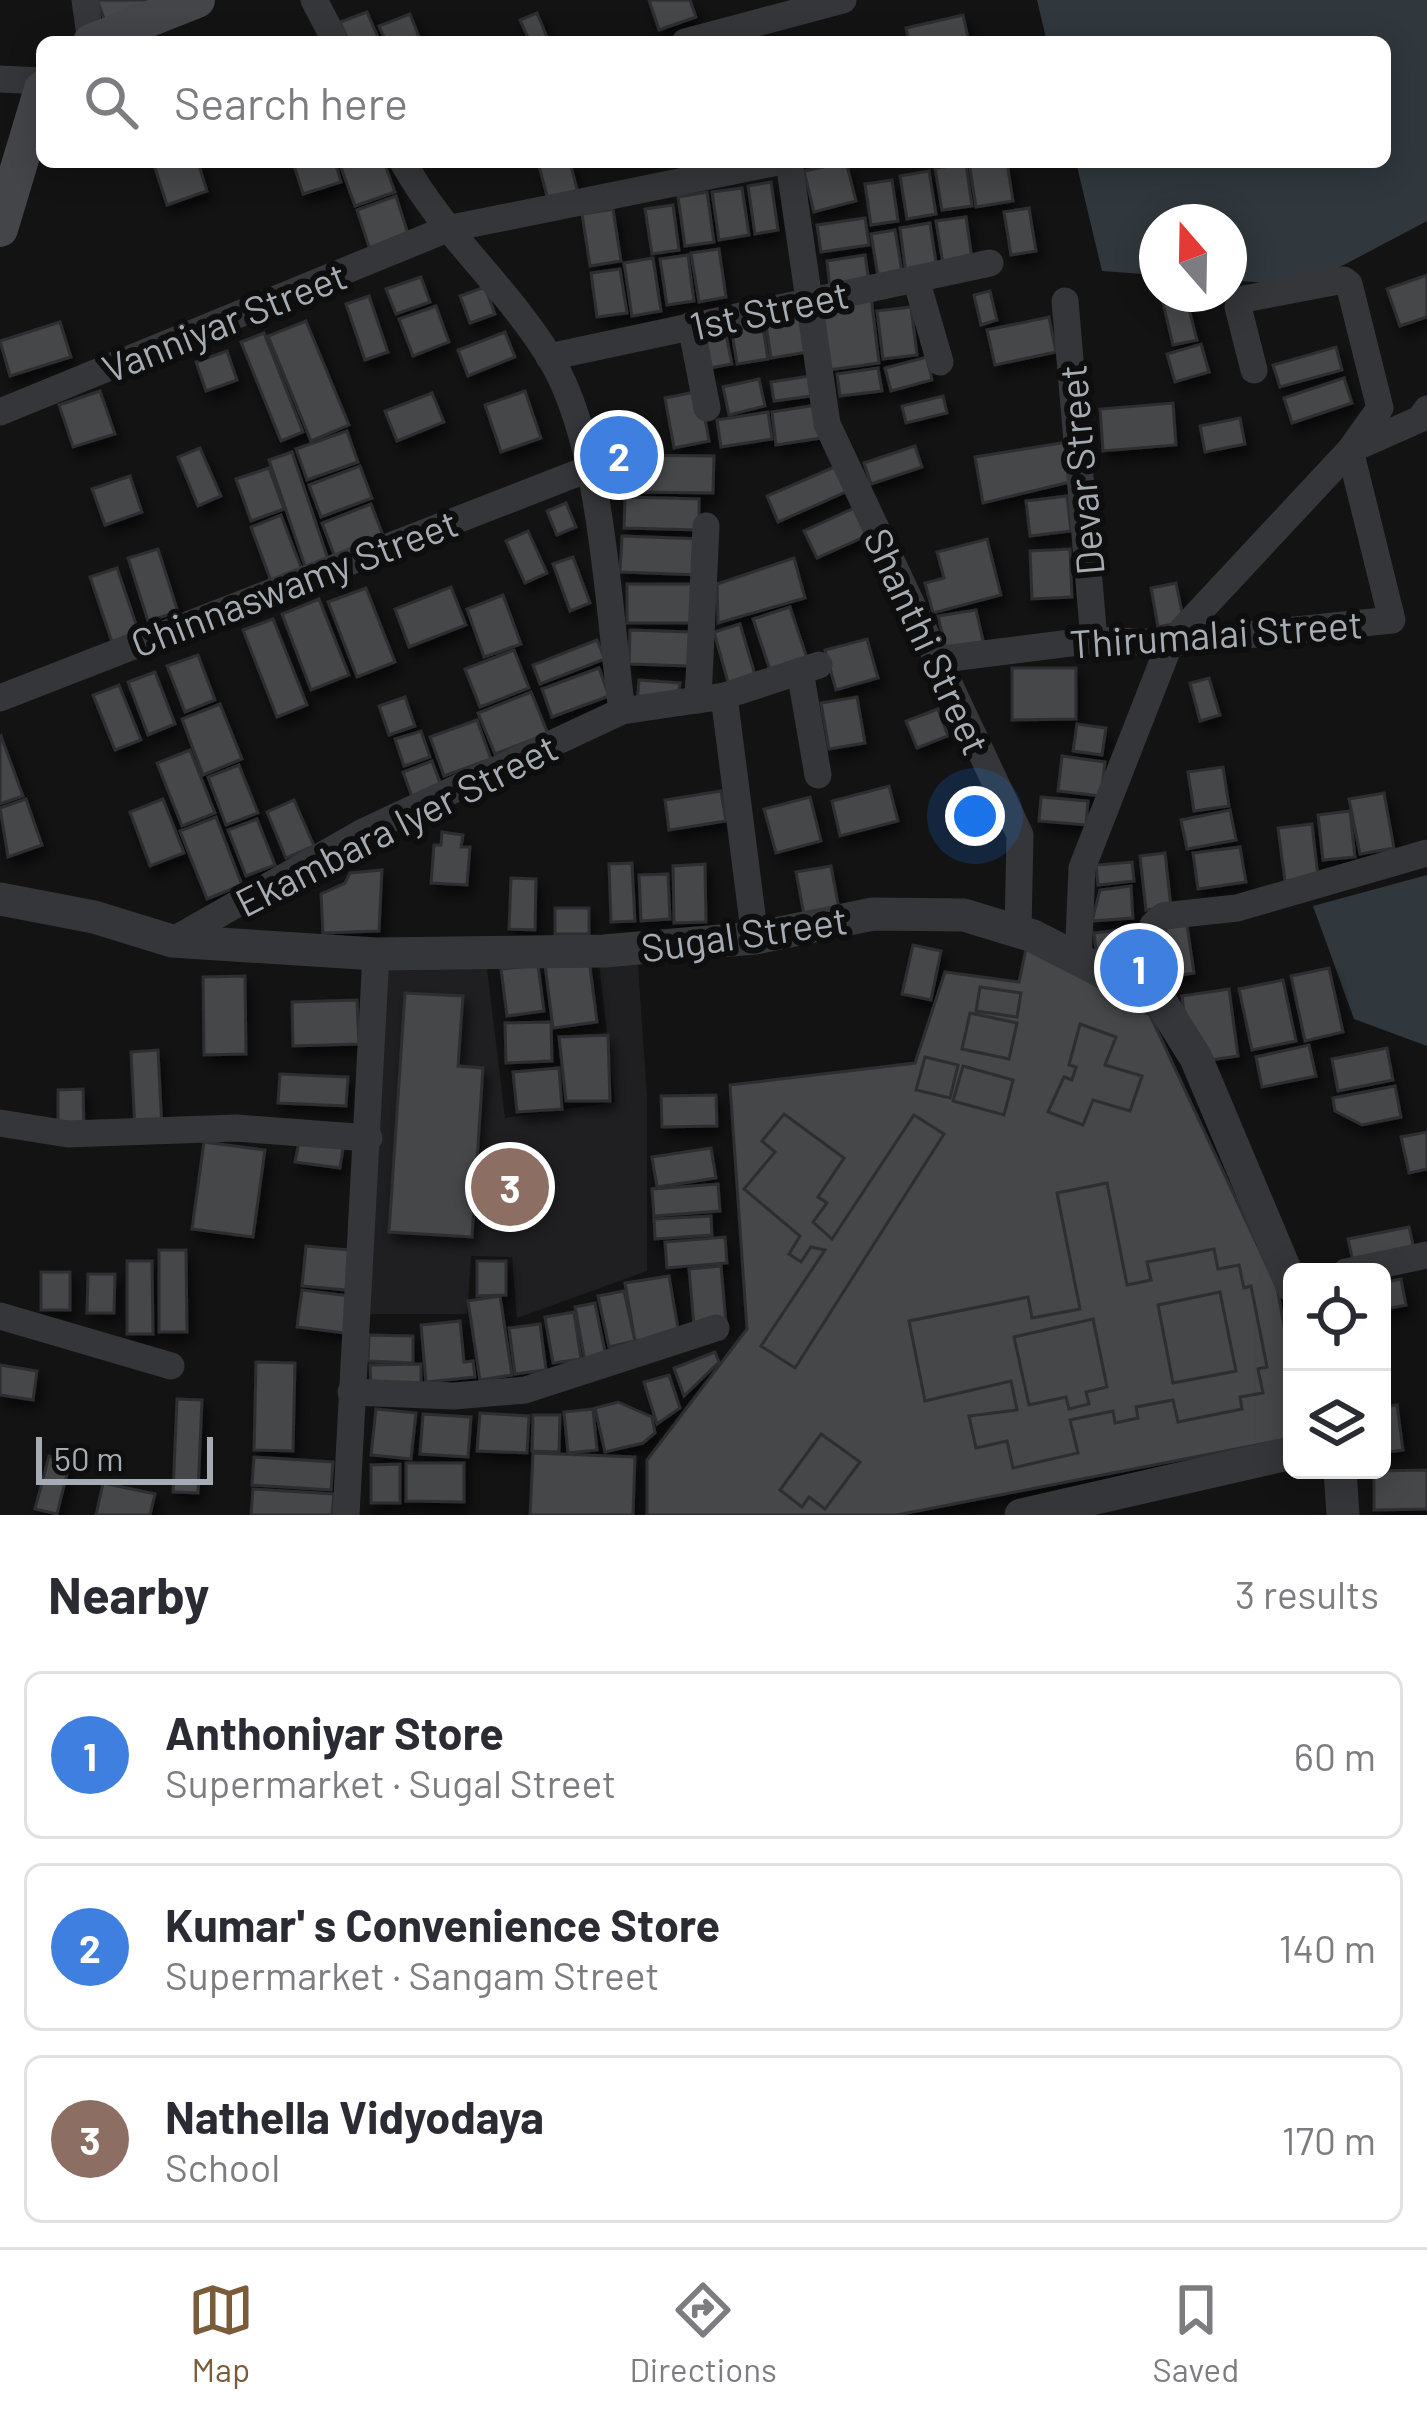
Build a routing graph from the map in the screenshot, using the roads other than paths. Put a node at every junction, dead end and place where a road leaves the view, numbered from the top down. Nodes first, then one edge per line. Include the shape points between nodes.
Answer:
1 (85, 0) edge
2 (197, 0) edge
3 (314, 0) edge
4 (843, 0) edge
5 (90, 36) edge
6 (106, 36) edge
7 (333, 36) edge
8 (708, 36) edge
9 (0, 79) edge
10 (36, 84) edge
11 (36, 106) edge
12 (407, 168) edge
13 (749, 168) edge
14 (790, 168) edge
15 (0, 229) edge
16 (447, 230) junction
17 (990, 263) dead end
18 (916, 279) junction
19 (808, 301) junction
20 (1066, 301) dead end
21 (691, 325) junction
22 (549, 357) junction
23 (940, 362) dead end
24 (1254, 370) dead end
25 (707, 408) dead end
26 (1427, 409) edge
27 (0, 412) edge
28 (1350, 451) junction
29 (588, 469) junction
30 (706, 526) dead end
31 (1094, 640) junction
32 (1170, 643) junction
33 (935, 660) junction
34 (0, 698) edge
35 (711, 698) junction
36 (622, 711) junction
37 (818, 776) dead end
38 (1427, 853) edge
39 (0, 899) edge
40 (1018, 932) junction
41 (755, 938) junction
42 (172, 941) junction
43 (376, 954) junction
44 (1078, 961) junction
45 (1161, 1002) junction
46 (0, 1124) edge
47 (369, 1138) junction
48 (1427, 1255) edge
49 (1283, 1263) edge
50 (1389, 1263) edge
51 (0, 1316) edge
52 (716, 1328) dead end
53 (170, 1366) dead end
54 (351, 1392) junction
55 (1283, 1455) edge
56 (1341, 1479) edge
57 (346, 1515) edge
58 (1021, 1515) edge
59 (1343, 1515) edge

1 - 5 street
2 - 6 main road
3 - 7 street
4 - 8 street
9 - 10 street
11 - 15 main road
12 - 16 street
13 - 16 street, Vanniyar Street
14 - 19 street, Shanthi Street
16 - 22 street
16 - 27 street, Vanniyar Street
17 - 18 street, 1st Street
18 - 19 street, 1st Street
18 - 23 street
19 - 21 street, 1st Street
19 - 33 street, Shanthi Street via 827,424
20 - 31 street, Devar Street
21 - 22 street, 1st Street
21 - 25 street
22 - 29 street via 571,398
24 - 28 street via 1238,307 1244,298 1344,280 1380,408
26 - 28 street
28 - 32 street
28 - 32 street, Thirumalai Street via 1391,620
29 - 34 street, Chinnaswamy Street
29 - 36 street
30 - 35 street
31 - 32 street, Thirumalai Street
31 - 33 street, Thirumalai Street
32 - 44 street via 1082,868
33 - 40 street, Shanthi Street via 1020,835
35 - 36 street, Ekambara Iyer Street
35 - 37 street, Ekambara Iyer Street via 809,668
35 - 41 street
36 - 42 street, Ekambara Iyer Street via 363,832
38 - 45 street via 1237,908 1163,916 1153,925
39 - 42 street, Sugal Street
40 - 41 street, Sugal Street via 964,915 873,914
40 - 44 street, Sugal Street
41 - 43 street, Sugal Street via 604,951
42 - 43 street, Sugal Street
43 - 47 street
44 - 45 street, Sugal Street
45 - 49 street via 1196,1058
46 - 47 street via 68,1134 236,1128
47 - 54 street
48 - 50 street
51 - 53 street
52 - 54 street via 525,1390
54 - 57 street
55 - 58 street
56 - 59 street

